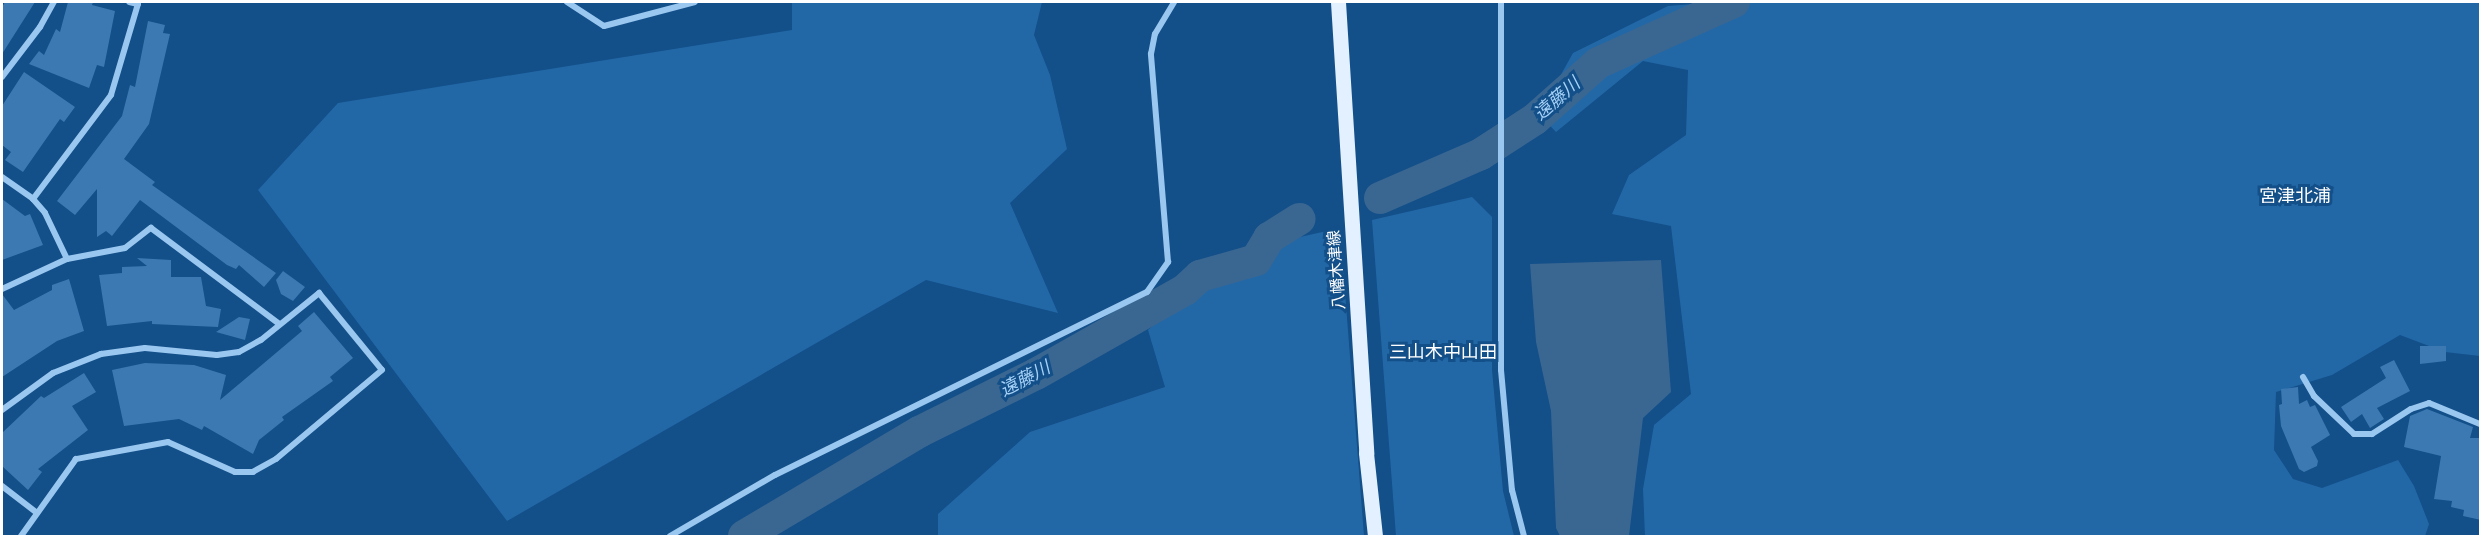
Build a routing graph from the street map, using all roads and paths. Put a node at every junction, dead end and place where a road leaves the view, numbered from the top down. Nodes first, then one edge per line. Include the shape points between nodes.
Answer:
1 (54, 2) edge
2 (129, 2) edge
3 (567, 2) edge
4 (695, 2) edge
5 (1174, 2) edge
6 (1338, 2) edge
7 (1502, 2) edge
8 (2, 77) edge
9 (2, 177) edge
10 (33, 199) junction
11 (67, 259) junction
12 (2, 289) edge
13 (278, 323) junction
14 (2302, 377) dead end
15 (2, 410) edge
16 (2481, 424) edge
17 (2, 486) edge
18 (37, 513) junction
19 (21, 537) edge
20 (670, 537) edge
21 (1375, 537) edge
22 (1524, 537) edge

1 - 8 street
2 - 10 street via 138,4 116,85 103,108
3 - 4 street via 604,26
5 - 20 street via 1155,34 1151,54 1168,262 1147,292 775,475
6 - 21 main road, 八幡木津線 via 1366,453
7 - 22 street via 1502,370 1512,490
9 - 10 street
10 - 11 street via 54,226
11 - 12 street
11 - 13 street via 125,248 151,228
13 - 15 street via 250,348 227,355 165,348 101,354 53,373
13 - 18 street via 319,293 382,370 261,469 235,472 168,442 122,449 76,459
14 - 16 street via 2314,396 2354,434 2372,434 2411,409 2429,403
17 - 18 street
18 - 19 street

